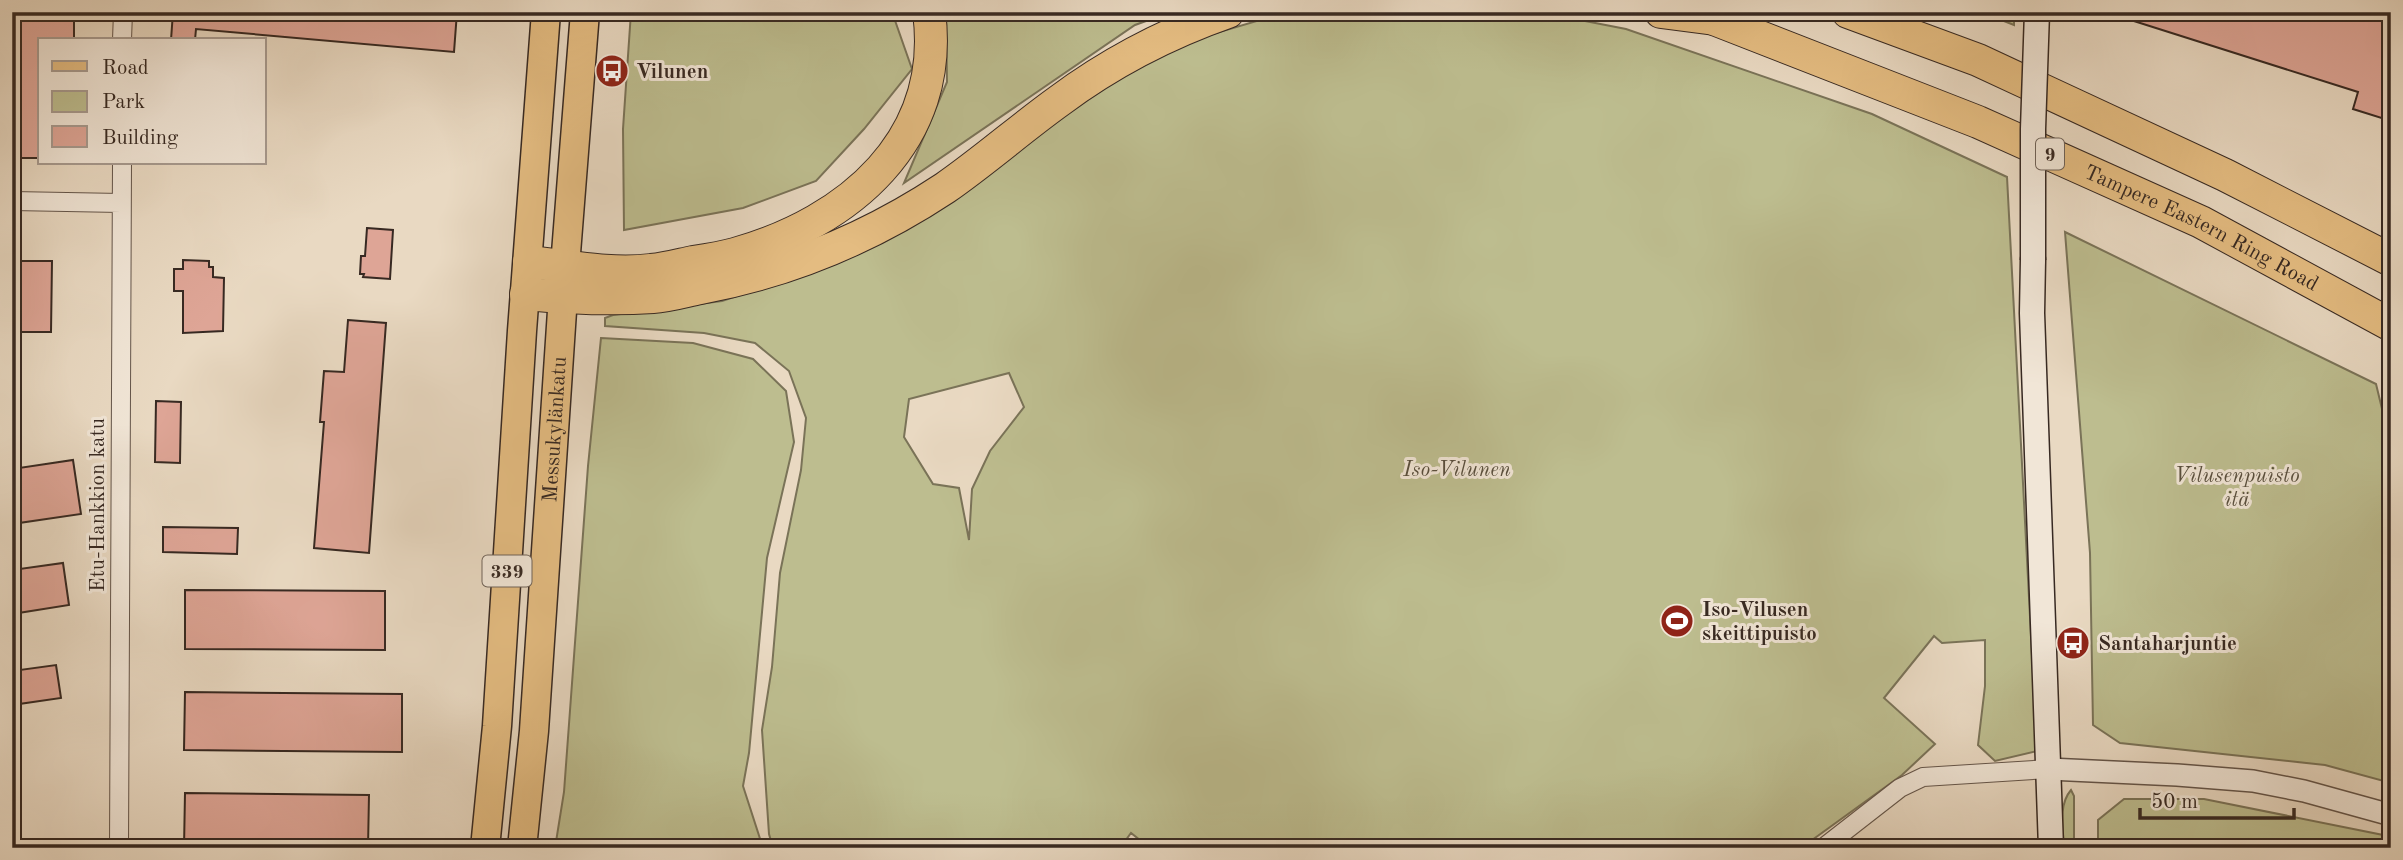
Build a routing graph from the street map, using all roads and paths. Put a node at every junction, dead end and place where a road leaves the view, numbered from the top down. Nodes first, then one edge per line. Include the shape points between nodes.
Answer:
1 (122, 12) edge
2 (546, 12) edge
3 (585, 12) edge
4 (929, 12) edge
5 (1228, 12) edge
6 (1661, 12) edge
7 (1848, 12) edge
8 (2037, 12) edge
9 (1707, 16) edge
10 (122, 38) edge
11 (122, 164) edge
12 (12, 201) edge
13 (121, 203) junction
14 (2391, 260) edge
15 (529, 262) junction
16 (565, 265) junction
17 (526, 293) junction
18 (563, 297) junction
19 (2391, 325) edge
20 (2049, 769) junction
21 (2391, 815) edge
22 (119, 848) edge
23 (485, 848) edge
24 (522, 848) edge
25 (1824, 848) edge
26 (2051, 848) edge

1 - 10 street
2 - 15 main road, Messukylänkatu / 339
3 - 16 main road, Messukylänkatu / 339
4 - 16 highway via 930,67 911,130 873,180 845,202 810,224 734,255 650,271
5 - 18 highway via 1106,69 937,193 812,257 657,297
6 - 9 highway, Tampere Eastern Ring Road
7 - 14 highway via 1978,60 2225,175
8 - 20 main road, bridge via 2033,327
9 - 19 highway, Tampere Eastern Ring Road / 9 via 1978,122 2200,222
11 - 13 street, Etu-Hankkion katu
12 - 13 street
13 - 22 street, Etu-Hankkion katu
15 - 16 highway
15 - 17 main road, Messukylänkatu / 339
16 - 18 main road, Messukylänkatu / 339
17 - 18 highway
17 - 23 main road, Messukylänkatu / 339
18 - 24 main road, Messukylänkatu / 339
20 - 21 street via 2252,781
20 - 25 street via 1923,777 1900,788
20 - 26 main road

